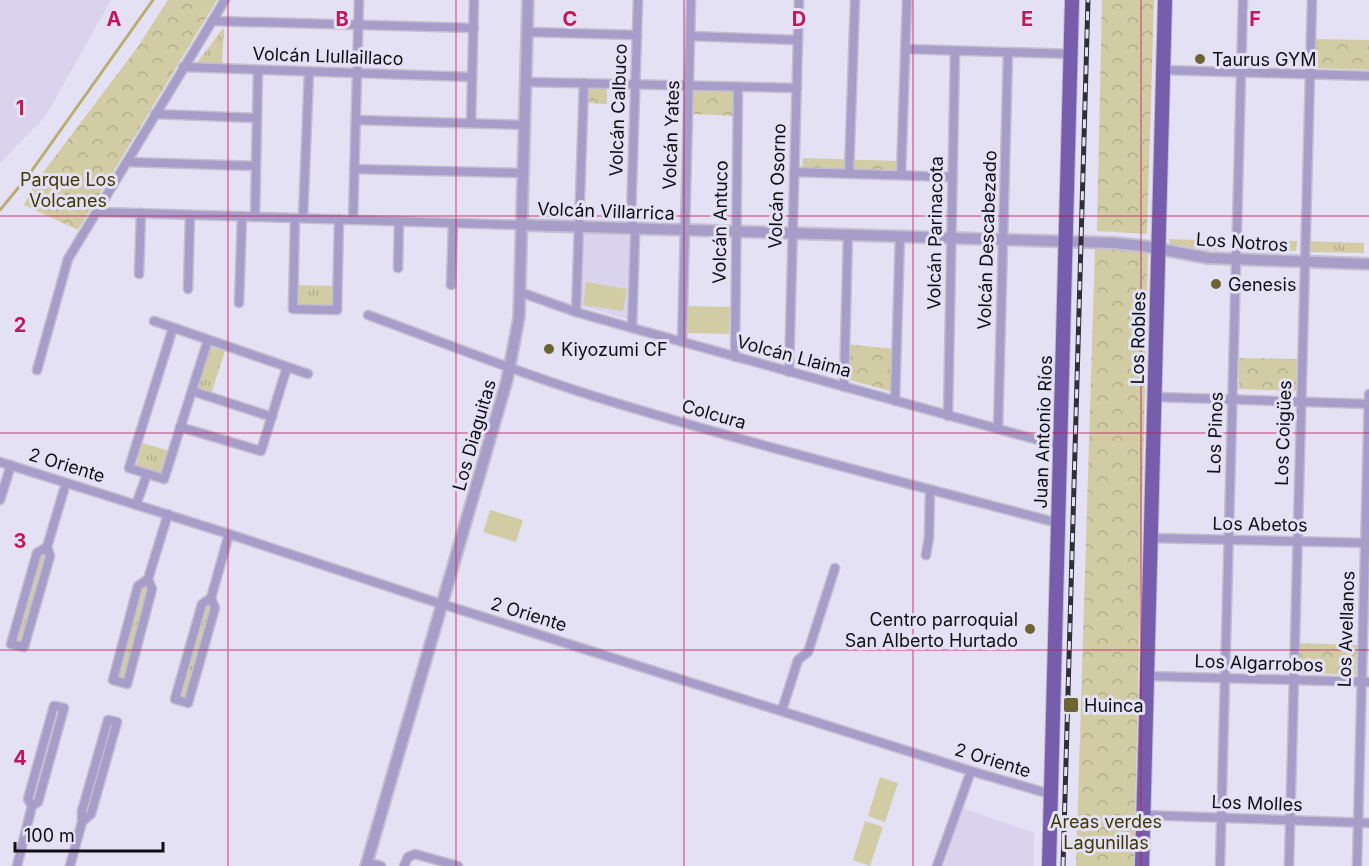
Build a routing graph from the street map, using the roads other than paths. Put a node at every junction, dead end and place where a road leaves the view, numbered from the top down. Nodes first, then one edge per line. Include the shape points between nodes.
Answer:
1 (225, 0) edge
2 (359, 0) edge
3 (474, 0) edge
4 (528, 0) edge
5 (638, 0) edge
6 (691, 0) edge
7 (799, 0) edge
8 (855, 0) edge
9 (907, 0) edge
10 (1072, 0) edge
11 (1164, 0) edge
12 (1243, 0) edge
13 (1312, 0) edge
14 (212, 21) junction
15 (358, 25) junction
16 (474, 28) junction
17 (527, 32) junction
18 (637, 35) junction
19 (690, 36) junction
20 (798, 40) junction
21 (906, 49) junction
22 (955, 51) junction
23 (1008, 52) junction
24 (1071, 54) junction
25 (183, 67) junction
26 (258, 70) junction
27 (1163, 70) junction
28 (309, 72) junction
29 (1241, 72) junction
30 (357, 73) junction
31 (1310, 74) junction
32 (1369, 76) edge
33 (472, 77) junction
34 (526, 81) junction
35 (584, 83) junction
36 (635, 84) junction
37 (689, 86) junction
38 (738, 87) junction
39 (797, 88) junction
40 (155, 114) junction
41 (257, 118) junction
42 (356, 120) junction
43 (471, 123) junction
44 (525, 125) junction
45 (126, 162) junction
46 (256, 166) junction
47 (354, 169) junction
48 (794, 172) junction
49 (524, 173) junction
50 (849, 173) junction
51 (901, 175) junction
52 (952, 177) junction
53 (96, 212) junction
54 (141, 213) junction
55 (190, 215) junction
56 (242, 216) junction
57 (255, 217) junction
58 (299, 218) junction
59 (339, 219) junction
60 (353, 220) junction
61 (399, 221) junction
62 (453, 223) junction
63 (522, 225) junction
64 (579, 226) junction
65 (633, 228) junction
66 (685, 229) junction
67 (736, 231) junction
68 (793, 232) junction
69 (848, 234) junction
70 (900, 236) junction
71 (952, 237) junction
72 (1004, 238) junction
73 (1066, 241) junction
74 (1114, 243) joint
75 (1158, 248) junction
76 (1236, 260) junction
77 (1305, 262) junction
78 (1369, 264) edge
79 (398, 268) dead end
80 (139, 274) dead end
81 (452, 285) dead end
82 (188, 289) dead end
83 (520, 292) junction
84 (239, 303) dead end
85 (576, 312) junction
86 (368, 315) dead end
87 (154, 321) dead end
88 (173, 328) junction
89 (632, 328) junction
90 (208, 340) junction
91 (682, 342) junction
92 (735, 357) junction
93 (287, 367) junction
94 (510, 367) junction
95 (37, 370) dead end
96 (789, 372) junction
97 (308, 374) dead end
98 (844, 387) junction
99 (192, 391) junction
100 (1369, 394) edge
101 (1155, 398) junction
102 (1232, 400) junction
103 (895, 401) junction
104 (1301, 402) junction
105 (1369, 404) edge
106 (948, 416) junction
107 (272, 417) junction
108 (180, 427) junction
109 (998, 429) junction
110 (1060, 446) junction
111 (0, 462) edge
112 (11, 465) junction
113 (147, 474) junction
114 (66, 483) junction
115 (930, 491) junction
116 (0, 500) edge
117 (136, 505) junction
118 (168, 514) junction
119 (1058, 523) junction
120 (229, 534) junction
121 (1151, 538) junction
122 (1228, 540) junction
123 (1297, 542) junction
124 (1367, 543) edge
125 (46, 547) junction
126 (926, 555) dead end
127 (835, 568) dead end
128 (148, 579) junction
129 (211, 598) junction
130 (442, 604) junction
131 (1147, 676) junction
132 (1225, 678) junction
133 (1293, 680) junction
134 (1365, 682) edge
135 (782, 710) junction
136 (971, 771) junction
137 (1050, 794) junction
138 (32, 806) junction
139 (1143, 815) junction
140 (1221, 819) junction
141 (1290, 821) junction
142 (82, 822) junction
143 (1359, 822) junction
144 (1369, 823) edge
145 (367, 864) edge
146 (18, 866) edge
147 (70, 866) edge
148 (381, 866) edge
149 (404, 866) edge
150 (458, 866) edge
151 (937, 866) edge
152 (1049, 866) edge
153 (1142, 866) edge
154 (1220, 866) edge
155 (1289, 866) edge
156 (1357, 866) edge

1 - 14 street
2 - 15 street
3 - 16 street
4 - 17 street, Los Diaguitas
5 - 18 street, Volcán Calbuco
6 - 19 street, Volcán Yates
7 - 20 street, Volcán Osorno
8 - 50 street
9 - 21 street
10 - 24 main road, Juan Antonio Ríos
11 - 27 main road, Los Robles
12 - 29 street, Los Pinos
13 - 31 street, Los Coigües
14 - 15 street
14 - 25 street
15 - 16 street
15 - 30 street
16 - 33 street
17 - 18 street
17 - 34 street, Los Diaguitas
18 - 36 street, Volcán Calbuco
19 - 20 street
19 - 37 street, Volcán Yates
20 - 39 street, Volcán Osorno
21 - 22 street
21 - 51 street
22 - 23 street
22 - 52 street, Volcán Parinacota
23 - 24 street
23 - 72 street, Volcán Descabezado
24 - 73 main road, Juan Antonio Ríos
25 - 26 street, Volcán Llullaillaco
25 - 40 street
26 - 28 street, Volcán Llullaillaco
26 - 41 street
27 - 29 street
27 - 75 main road, Los Robles
28 - 30 street, Volcán Llullaillaco
28 - 58 street
29 - 31 street
29 - 76 street, Los Pinos
30 - 33 street, Volcán Llullaillaco
30 - 42 street
31 - 32 street
31 - 77 street, Los Coigües
33 - 43 street
34 - 35 street
34 - 44 street, Los Diaguitas
35 - 36 street
35 - 64 street
36 - 37 street
36 - 65 street, Volcán Calbuco
37 - 38 street
37 - 66 street, Volcán Yates
38 - 39 street
38 - 67 street, Volcán Antuco
39 - 48 street, Volcán Osorno
40 - 41 street
40 - 45 street
41 - 46 street
42 - 43 street
42 - 47 street
43 - 44 street
44 - 49 street, Los Diaguitas
45 - 46 street
45 - 53 street
46 - 57 street
47 - 49 street
47 - 60 street
48 - 50 street
48 - 68 street, Volcán Osorno
49 - 63 street, Los Diaguitas
50 - 51 street
51 - 52 street
52 - 71 street, Volcán Parinacota
53 - 54 street, Volcán Villarrica
53 - 95 street via 69,259
54 - 55 street, Volcán Villarrica
54 - 80 street
55 - 56 street, Volcán Villarrica
55 - 82 street
56 - 57 street, Volcán Villarrica
56 - 84 street
57 - 58 street, Volcán Villarrica
58 - 59 street, Volcán Villarrica
58 - 59 street via 293,309 337,310
59 - 60 street, Volcán Villarrica
60 - 61 street, Volcán Villarrica
61 - 62 street, Volcán Villarrica
61 - 79 street
62 - 63 street, Volcán Villarrica
62 - 81 street
63 - 64 street, Volcán Villarrica
63 - 83 street, Los Diaguitas
64 - 65 street, Volcán Villarrica
64 - 85 street
65 - 66 street, Volcán Villarrica
65 - 89 street, Volcán Calbuco
66 - 67 street, Volcán Villarrica
66 - 91 street, Volcán Yates
67 - 68 street, Volcán Villarrica
67 - 92 street, Volcán Antuco
68 - 69 street, Volcán Villarrica
68 - 96 street, Volcán Osorno
69 - 70 street, Volcán Villarrica
69 - 98 street
70 - 71 street, Volcán Villarrica
70 - 103 street
71 - 72 street, Volcán Villarrica
71 - 106 street, Volcán Parinacota
72 - 73 street, Volcán Villarrica
72 - 109 street, Volcán Descabezado
73 - 74 street, Volcán Villarrica
73 - 110 main road, Juan Antonio Ríos
74 - 75 street, Los Notros
75 - 76 street, Los Notros
75 - 101 main road, Los Robles
76 - 77 street, Los Notros
76 - 102 street, Los Pinos
77 - 78 street, Los Notros
77 - 104 street, Los Coigües
83 - 85 street, Volcán Llaima
83 - 94 street, Los Diaguitas via 518,330
85 - 89 street, Volcán Llaima
86 - 94 street, Colcura
87 - 88 street
88 - 90 street
88 - 113 street via 129,468
89 - 91 street, Volcán Llaima
90 - 93 street
90 - 99 street
91 - 92 street, Volcán Llaima
92 - 96 street, Volcán Llaima
93 - 97 street
93 - 107 street
94 - 115 street, Colcura via 624,405
94 - 130 street, Los Diaguitas
96 - 98 street, Volcán Llaima
98 - 103 street, Volcán Llaima
99 - 107 street
99 - 108 street
100 - 105 street, Los Avellanos
101 - 102 street
101 - 121 main road, Los Robles
102 - 104 street
102 - 122 street, Los Pinos
103 - 106 street, Volcán Llaima
104 - 105 street
104 - 123 street, Los Coigües
105 - 124 street, Los Avellanos
106 - 109 street, Volcán Llaima
107 - 108 street via 261,452
108 - 113 street via 164,479
109 - 110 street, Volcán Llaima
110 - 119 main road, Juan Antonio Ríos
111 - 112 street, 2 Oriente
112 - 114 street, 2 Oriente
112 - 116 street
113 - 117 street
114 - 117 street, 2 Oriente
114 - 125 street
115 - 119 street, Colcura
115 - 126 street
117 - 118 street, 2 Oriente
118 - 120 street, 2 Oriente
118 - 128 street
119 - 137 main road, Juan Antonio Ríos
120 - 129 street
120 - 130 street, 2 Oriente
121 - 122 street, Los Abetos
121 - 131 main road, Los Robles
122 - 123 street, Los Abetos
122 - 132 street, Los Pinos
123 - 124 street, Los Abetos
123 - 133 street, Los Coigües
124 - 134 street, Los Avellanos
125 - 125 street via 37,553 11,644 24,647 50,556
127 - 135 street via 808,652 798,660
128 - 128 street via 138,586 113,680 127,684 152,589
129 - 129 street via 202,604 175,699 188,703 215,608
130 - 135 street, 2 Oriente
130 - 145 street, Los Diaguitas
131 - 132 street, Los Algarrobos
131 - 139 main road, Los Robles
132 - 133 street, Los Algarrobos
132 - 140 street, Los Pinos
133 - 134 street, Los Algarrobos
133 - 141 street, Los Coigües
134 - 143 street, Los Avellanos
135 - 136 street, 2 Oriente
136 - 137 street, 2 Oriente
136 - 151 street
137 - 152 main road, Juan Antonio Ríos
138 - 138 street via 38,802 64,708 54,706 28,799
138 - 146 street
139 - 140 street, Los Molles
139 - 153 main road, Los Robles
140 - 141 street, Los Molles
140 - 154 street, Los Pinos
141 - 143 street, Los Molles
141 - 155 street, Los Coigües
142 - 142 street via 91,814 117,722 108,720
142 - 147 street
143 - 144 street, Los Molles
143 - 156 street, Los Avellanos
145 - 148 street
149 - 150 street via 408,857 415,854

